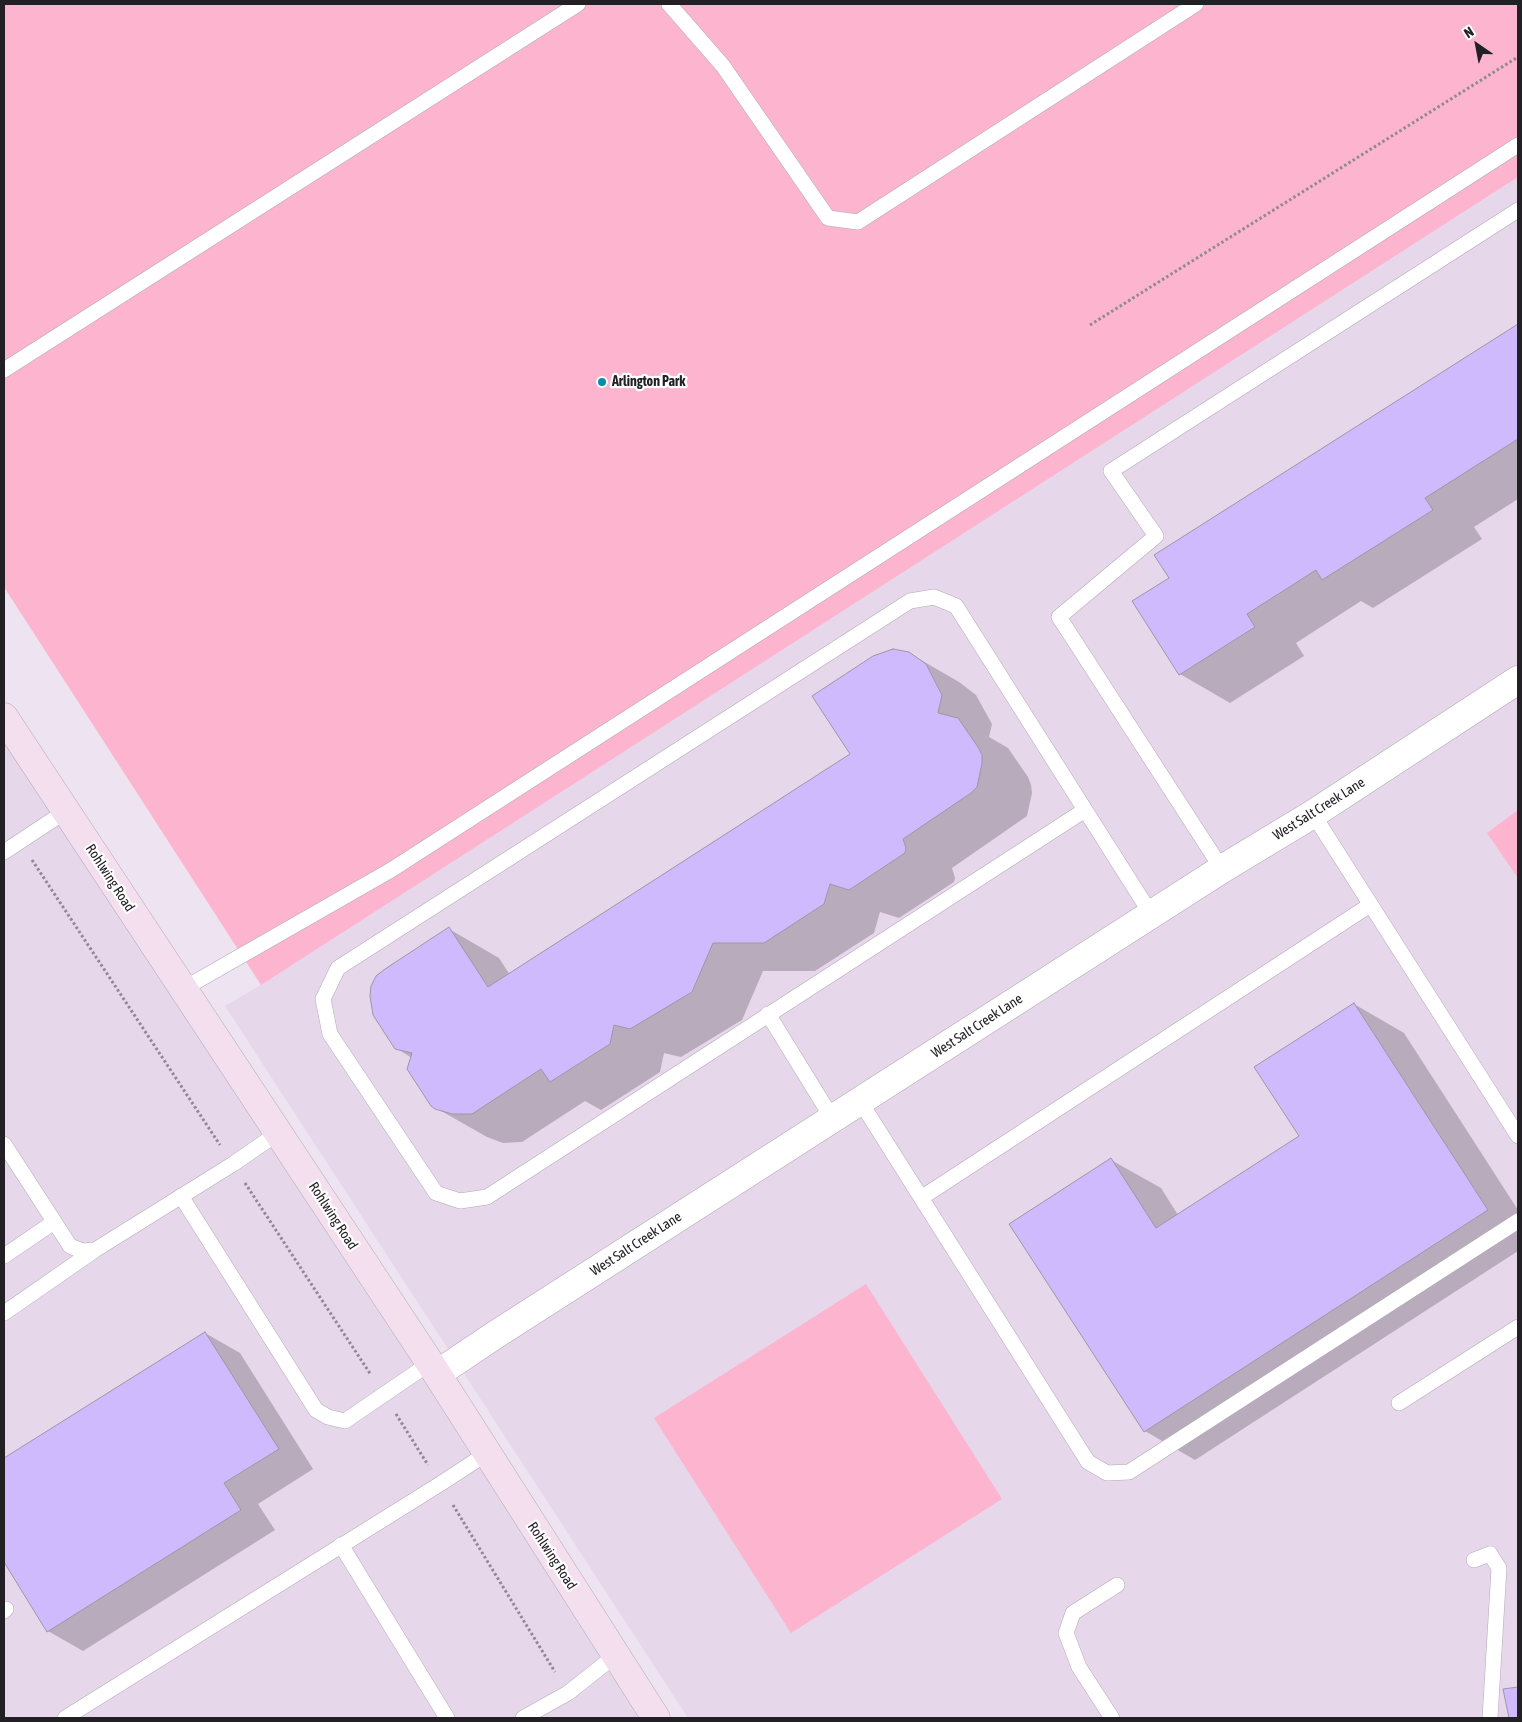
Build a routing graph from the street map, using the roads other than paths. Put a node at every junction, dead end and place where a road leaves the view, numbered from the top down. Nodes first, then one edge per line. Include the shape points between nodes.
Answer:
1 (578, 4) edge
2 (669, 4) edge
3 (1196, 4) edge
4 (1518, 145) edge
5 (1518, 210) edge
6 (4, 370) edge
7 (1518, 680) edge
8 (4, 717) edge
9 (1084, 810) junction
10 (66, 811) junction
11 (1313, 814) junction
12 (4, 852) edge
13 (1222, 869) junction
14 (1370, 905) junction
15 (1151, 914) junction
16 (183, 989) junction
17 (768, 1014) junction
18 (860, 1101) junction
19 (832, 1118) junction
20 (278, 1133) junction
21 (1518, 1136) edge
22 (4, 1144) edge
23 (181, 1196) junction
24 (921, 1198) junction
25 (1518, 1221) edge
26 (54, 1222) junction
27 (96, 1250) junction
28 (4, 1256) edge
29 (4, 1312) edge
30 (1518, 1327) edge
31 (434, 1369) junction
32 (1399, 1403) dead end
33 (486, 1454) junction
34 (341, 1545) junction
35 (1474, 1560) dead end
36 (1117, 1585) dead end
37 (616, 1655) junction
38 (65, 1718) edge
39 (447, 1718) edge
40 (524, 1718) edge
41 (656, 1718) edge
42 (1112, 1718) edge
43 (1490, 1718) edge

1 - 6 lane
2 - 3 lane via 723,66 828,218 858,222
4 - 16 lane via 391,870
5 - 13 lane via 1111,471 1156,536 1060,617
7 - 11 street, West Salt Creek Lane
8 - 10 main road, Rohlwing Road
9 - 15 lane
9 - 17 lane
9 - 17 lane via 956,606 934,597 910,601 338,968 323,999 330,1034 436,1192 460,1201 487,1197
10 - 12 lane
10 - 16 main road, Rohlwing Road
11 - 13 street, West Salt Creek Lane
11 - 14 lane
13 - 15 street, West Salt Creek Lane
14 - 21 lane
14 - 24 lane
15 - 18 street, West Salt Creek Lane
16 - 20 main road, Rohlwing Road
17 - 19 lane
18 - 19 street, West Salt Creek Lane
18 - 24 lane
19 - 31 street, West Salt Creek Lane via 495,1335
20 - 23 lane
20 - 31 main road, Rohlwing Road
22 - 26 lane
23 - 27 lane
23 - 31 lane via 316,1410 346,1421 384,1395
24 - 25 lane via 1088,1462 1107,1473 1129,1472
26 - 27 lane via 70,1246 82,1251
26 - 28 lane
27 - 29 lane
30 - 32 lane
31 - 33 main road, Rohlwing Road
33 - 34 lane
33 - 37 main road, Rohlwing Road
34 - 38 lane
34 - 39 lane
35 - 43 lane via 1490,1554 1499,1568
36 - 42 lane via 1073,1614 1066,1634 1079,1666
37 - 40 lane via 568,1693
37 - 41 main road, Rohlwing Road

